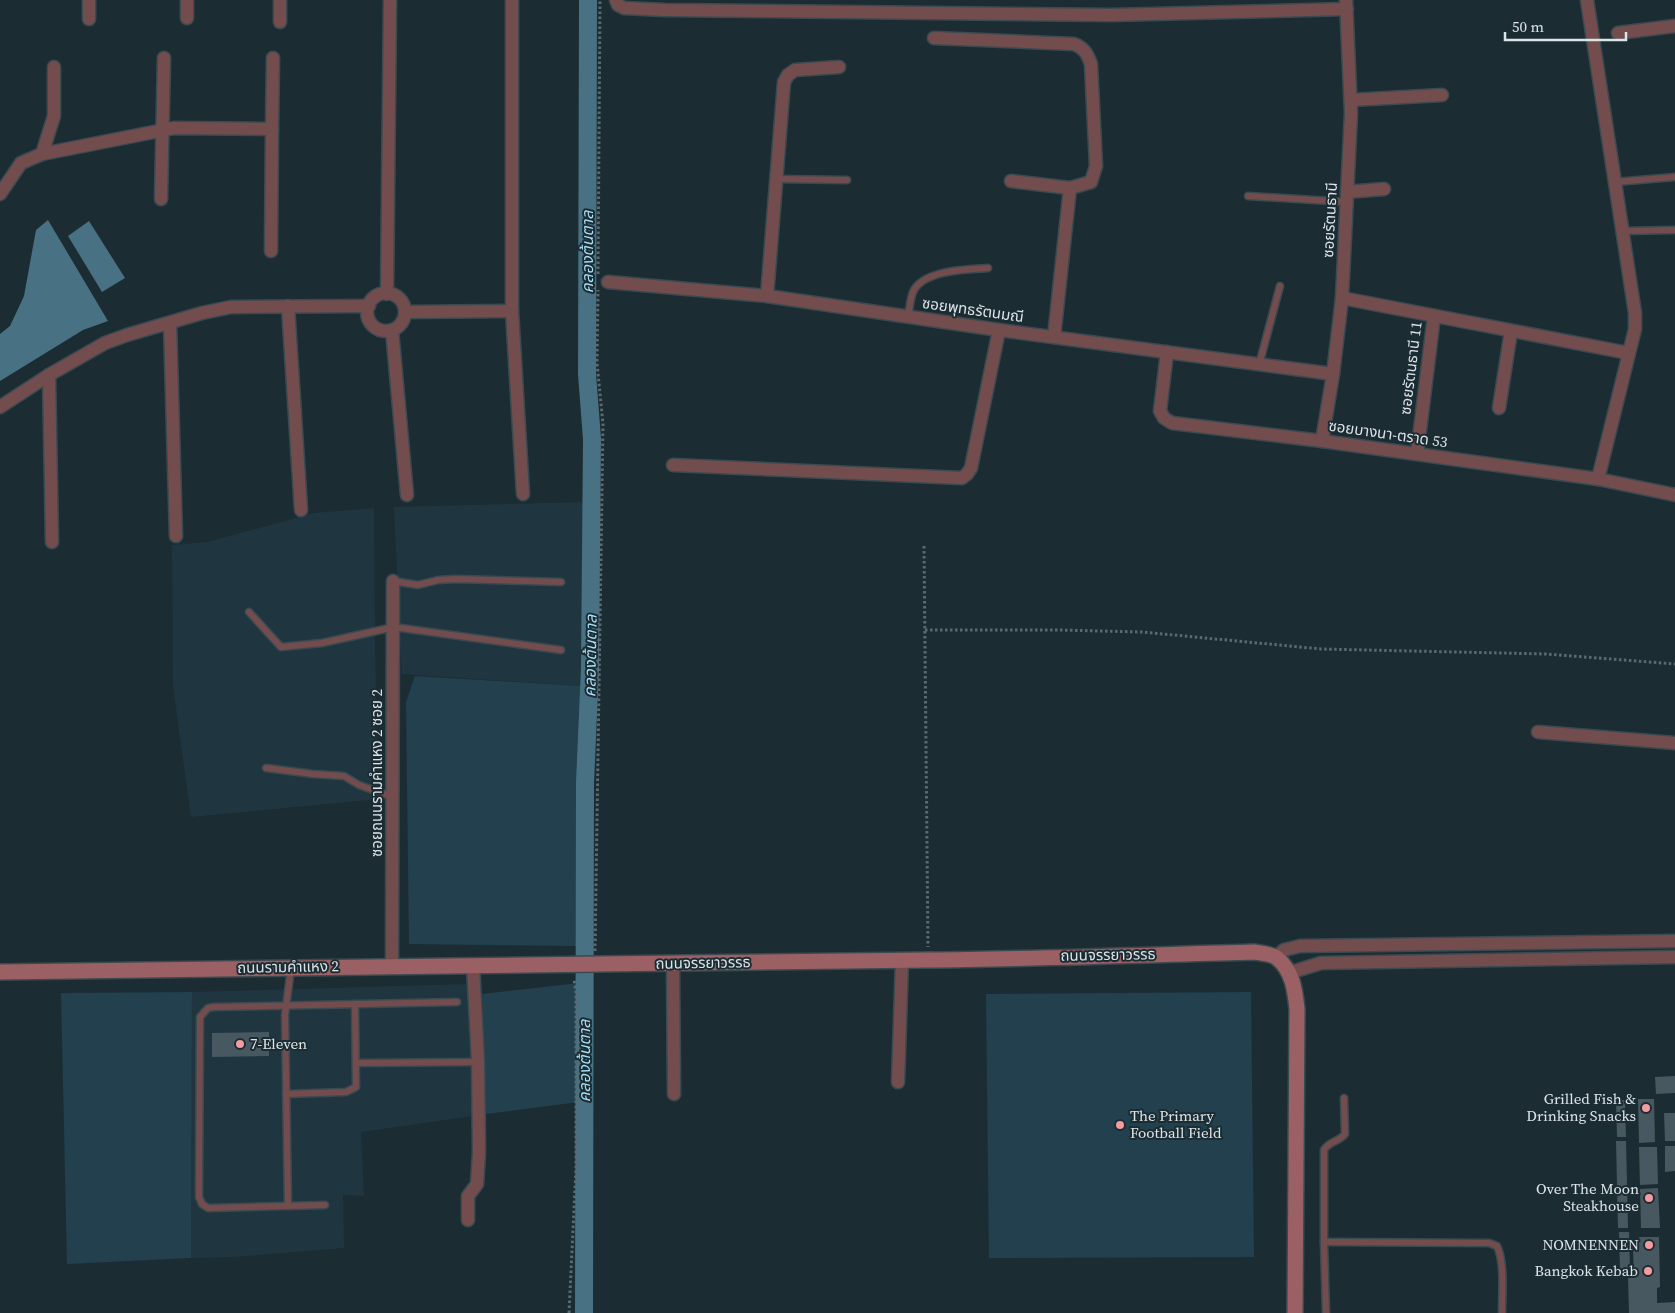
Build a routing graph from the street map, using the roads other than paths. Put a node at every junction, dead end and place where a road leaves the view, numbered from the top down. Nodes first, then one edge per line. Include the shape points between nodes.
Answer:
1 (88, 0) edge
2 (187, 0) edge
3 (280, 0) edge
4 (390, 0) edge
5 (512, 0) edge
6 (616, 0) edge
7 (651, 0) edge
8 (1587, 0) edge
9 (1347, 4) edge
10 (665, 10) junction
11 (187, 18) dead end
12 (88, 20) dead end
13 (280, 22) dead end
14 (1675, 26) edge
15 (1618, 34) dead end
16 (934, 38) dead end
17 (164, 58) dead end
18 (273, 58) dead end
19 (54, 67) dead end
20 (839, 67) dead end
21 (1442, 95) dead end
22 (1351, 100) junction
23 (272, 129) junction
24 (162, 130) junction
25 (42, 154) junction
26 (1675, 177) edge
27 (776, 179) junction
28 (847, 180) dead end
29 (1011, 181) dead end
30 (1615, 182) junction
31 (1070, 188) junction
32 (1384, 189) dead end
33 (0, 194) edge
34 (1248, 196) dead end
35 (1347, 197) junction
36 (161, 199) dead end
37 (1675, 230) edge
38 (1623, 231) junction
39 (271, 251) dead end
40 (988, 268) dead end
41 (608, 282) dead end
42 (1280, 286) dead end
43 (387, 294) junction
44 (767, 296) junction
45 (1342, 298) junction
46 (288, 306) junction
47 (369, 306) junction
48 (512, 311) junction
49 (405, 312) junction
50 (908, 316) junction
51 (1434, 316) junction
52 (170, 323) junction
53 (392, 330) junction
54 (999, 330) junction
55 (1511, 331) junction
56 (1054, 338) junction
57 (1167, 352) junction
58 (1628, 353) junction
59 (1259, 364) junction
60 (1333, 374) junction
61 (49, 375) junction
62 (0, 407) edge
63 (1499, 408) dead end
64 (1322, 441) junction
65 (1417, 454) junction
66 (673, 465) dead end
67 (1598, 480) junction
68 (523, 494) dead end
69 (407, 495) dead end
70 (1675, 495) edge
71 (301, 510) dead end
72 (176, 536) dead end
73 (52, 542) dead end
74 (393, 581) joint
75 (561, 582) dead end
76 (249, 612) dead end
77 (394, 627) junction
78 (561, 650) dead end
79 (1538, 732) dead end
80 (1675, 743) edge
81 (266, 768) dead end
82 (393, 797) junction
83 (1675, 941) edge
84 (1555, 942) junction
85 (1276, 957) junction
86 (1675, 957) edge
87 (1556, 959) junction
88 (902, 960) junction
89 (473, 964) junction
90 (574, 964) joint
91 (673, 964) junction
92 (392, 966) junction
93 (291, 968) junction
94 (0, 972) edge
95 (1289, 973) junction
96 (457, 1002) dead end
97 (355, 1004) junction
98 (286, 1006) junction
99 (478, 1062) junction
100 (356, 1063) junction
101 (898, 1082) dead end
102 (286, 1094) junction
103 (674, 1094) dead end
104 (1344, 1098) dead end
105 (325, 1205) dead end
106 (288, 1206) junction
107 (468, 1220) dead end
108 (1324, 1242) junction
109 (1295, 1313) edge
110 (1326, 1313) edge
111 (1502, 1313) edge

1 - 12 street
2 - 11 street
3 - 13 street
4 - 43 street
5 - 48 street
6 - 10 street via 624,8
7 - 10 street
8 - 30 street
9 - 10 street via 1112,15
9 - 22 street, ซอยรัตนธานี
14 - 15 street
16 - 31 street via 1061,43 1082,48 1091,64 1096,166 1091,182
17 - 24 street
18 - 23 street
19 - 25 street via 54,116
20 - 27 street via 796,70 784,82
21 - 22 street
22 - 35 street, ซอยรัตนธานี
23 - 24 street
23 - 39 street
24 - 25 street
24 - 36 street
25 - 33 street via 21,163
26 - 30 lane
27 - 28 lane
27 - 44 street
29 - 31 street
30 - 38 street
31 - 56 street
32 - 35 street
34 - 35 lane
35 - 45 street, ซอยรัตนธานี
37 - 38 lane
38 - 58 street via 1635,313 1635,328
40 - 50 lane via 956,270 920,282 914,290
41 - 44 street, ซอยพุทธรัตนมณี
42 - 59 lane
43 - 47 street via 376,297
43 - 49 street via 401,302
44 - 50 street, ซอยพุทธรัตนมณี
45 - 51 street
45 - 60 street, ซอยรัตนธานี
46 - 47 street
46 - 52 street via 231,307
46 - 71 street
47 - 53 street via 368,318 375,328
48 - 49 street
48 - 68 street
49 - 53 street via 402,323
50 - 54 street, ซอยพุทธรัตนมณี
51 - 55 street
51 - 65 street, ซอยรัตนธานี 11
52 - 61 street via 105,343
52 - 72 street
53 - 69 street
54 - 56 street, ซอยพุทธรัตนมณี
54 - 66 street via 970,468 962,478
55 - 58 street
55 - 63 street
56 - 57 street, ซอยพุทธรัตนมณี
57 - 59 street, ซอยพุทธรัตนมณี
57 - 64 street, ซอยบางนา-ตราด 53 via 1160,411 1172,423
58 - 67 street
59 - 60 street, ซอยพุทธรัตนมณี
60 - 64 street, ซอยรัตนธานี
61 - 62 street
61 - 73 street
64 - 65 street, ซอยบางนา-ตราด 53
65 - 67 street, ซอยบางนา-ตราด 53
67 - 70 street, ซอยบางนา-ตราด 53
74 - 75 lane via 418,585 456,579
74 - 77 street, ซอยถนนรามคำแหง 2 ซอย 2
76 - 77 lane via 281,648 322,643
77 - 78 lane
77 - 82 street, ซอยถนนรามคำแหง 2 ซอย 2
79 - 80 street
81 - 82 lane via 344,776
82 - 92 street, ซอยถนนรามคำแหง 2 ซอย 2
83 - 84 street
84 - 85 street via 1300,946 1284,950
84 - 87 lane
85 - 88 main road, ถนนจรรยาวรรธ via 1254,952
85 - 95 main road
86 - 87 street
87 - 95 street via 1321,963
88 - 91 main road, ถนนจรรยาวรรธ
88 - 101 street
89 - 90 main road, ถนนรามคำแหง 2
89 - 92 main road, ถนนรามคำแหง 2
89 - 99 street
90 - 91 main road, ถนนจรรยาวรรธ
91 - 103 street
92 - 93 main road, ถนนรามคำแหง 2
93 - 94 main road, ถนนรามคำแหง 2
93 - 98 lane
95 - 109 main road via 1297,1009
96 - 97 lane
97 - 98 lane
97 - 100 lane
98 - 102 lane
98 - 106 lane via 208,1008 200,1017 200,1197 208,1208
99 - 100 lane
99 - 107 street via 477,1184 468,1196
100 - 102 lane via 356,1087 346,1092
102 - 106 lane
104 - 108 lane via 1345,1134 1327,1144 1324,1150
105 - 106 lane
108 - 110 lane
108 - 111 lane via 1489,1243 1497,1246 1501,1262

